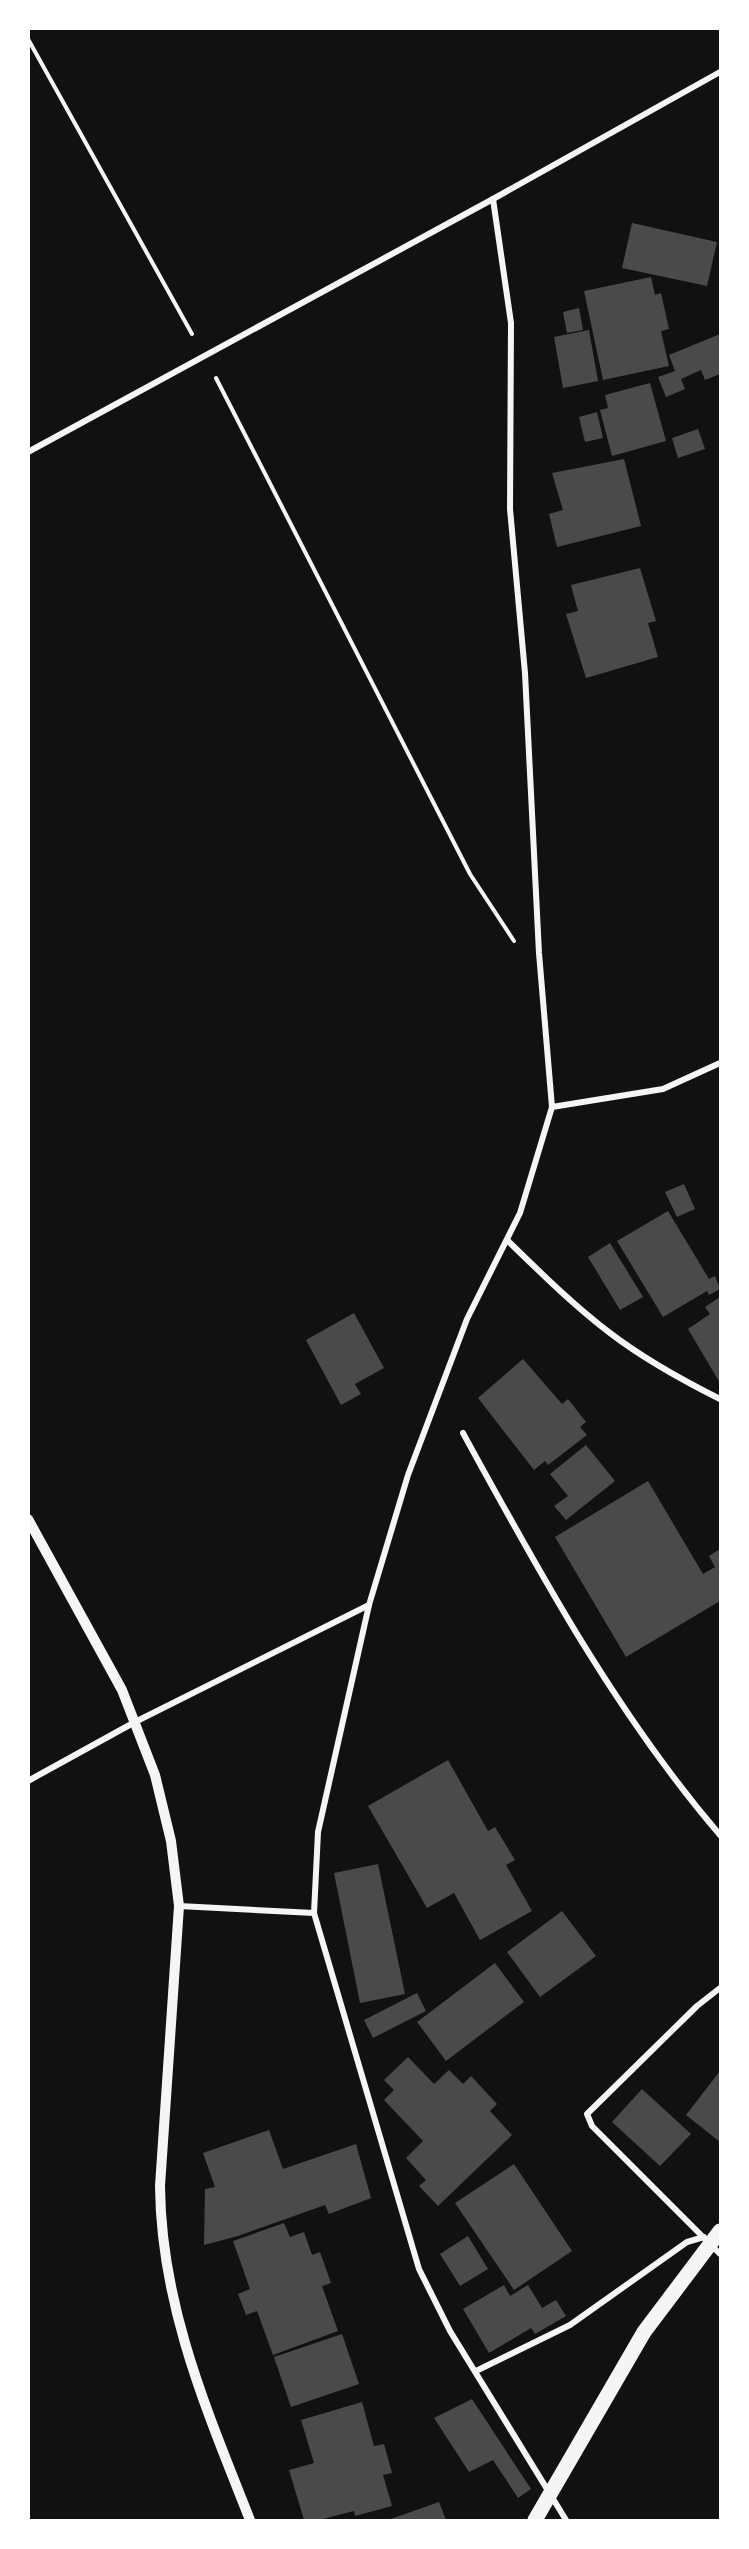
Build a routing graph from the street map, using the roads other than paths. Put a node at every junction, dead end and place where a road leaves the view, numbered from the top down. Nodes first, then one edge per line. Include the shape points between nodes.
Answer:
1 (720, 72) edge
2 (493, 199) junction
3 (28, 452) edge
4 (720, 1063) edge
5 (552, 1107) junction
6 (507, 1240) junction
7 (720, 1400) edge
8 (463, 1433) dead end
9 (28, 1520) edge
10 (369, 1605) junction
11 (135, 1722) junction
12 (28, 1781) edge
13 (720, 1835) edge
14 (179, 1906) junction
15 (314, 1913) junction
16 (720, 1988) edge
17 (712, 2236) edge
18 (720, 2254) edge
19 (476, 2371) junction
20 (550, 2493) junction
21 (250, 2520) edge
22 (535, 2520) edge
23 (566, 2520) edge

1 - 2 street
2 - 3 street
2 - 5 street via 511,323 510,509 525,673 540,968
4 - 5 street via 663,1089
5 - 6 street via 520,1213
6 - 7 street via 610,1333
6 - 10 street via 467,1319 408,1475
8 - 13 street via 572,1624 639,1728
9 - 11 street via 122,1690
10 - 11 street
10 - 15 street via 318,1832
11 - 12 street
11 - 14 street via 155,1775 171,1841
14 - 15 street
14 - 21 street via 160,2223 173,2304 195,2380
15 - 19 street via 419,2269 450,2331
16 - 17 street via 588,2114 592,2126
17 - 18 street
17 - 19 street via 687,2242 570,2325
17 - 20 main road via 644,2332
19 - 20 street
20 - 22 main road
20 - 23 street

